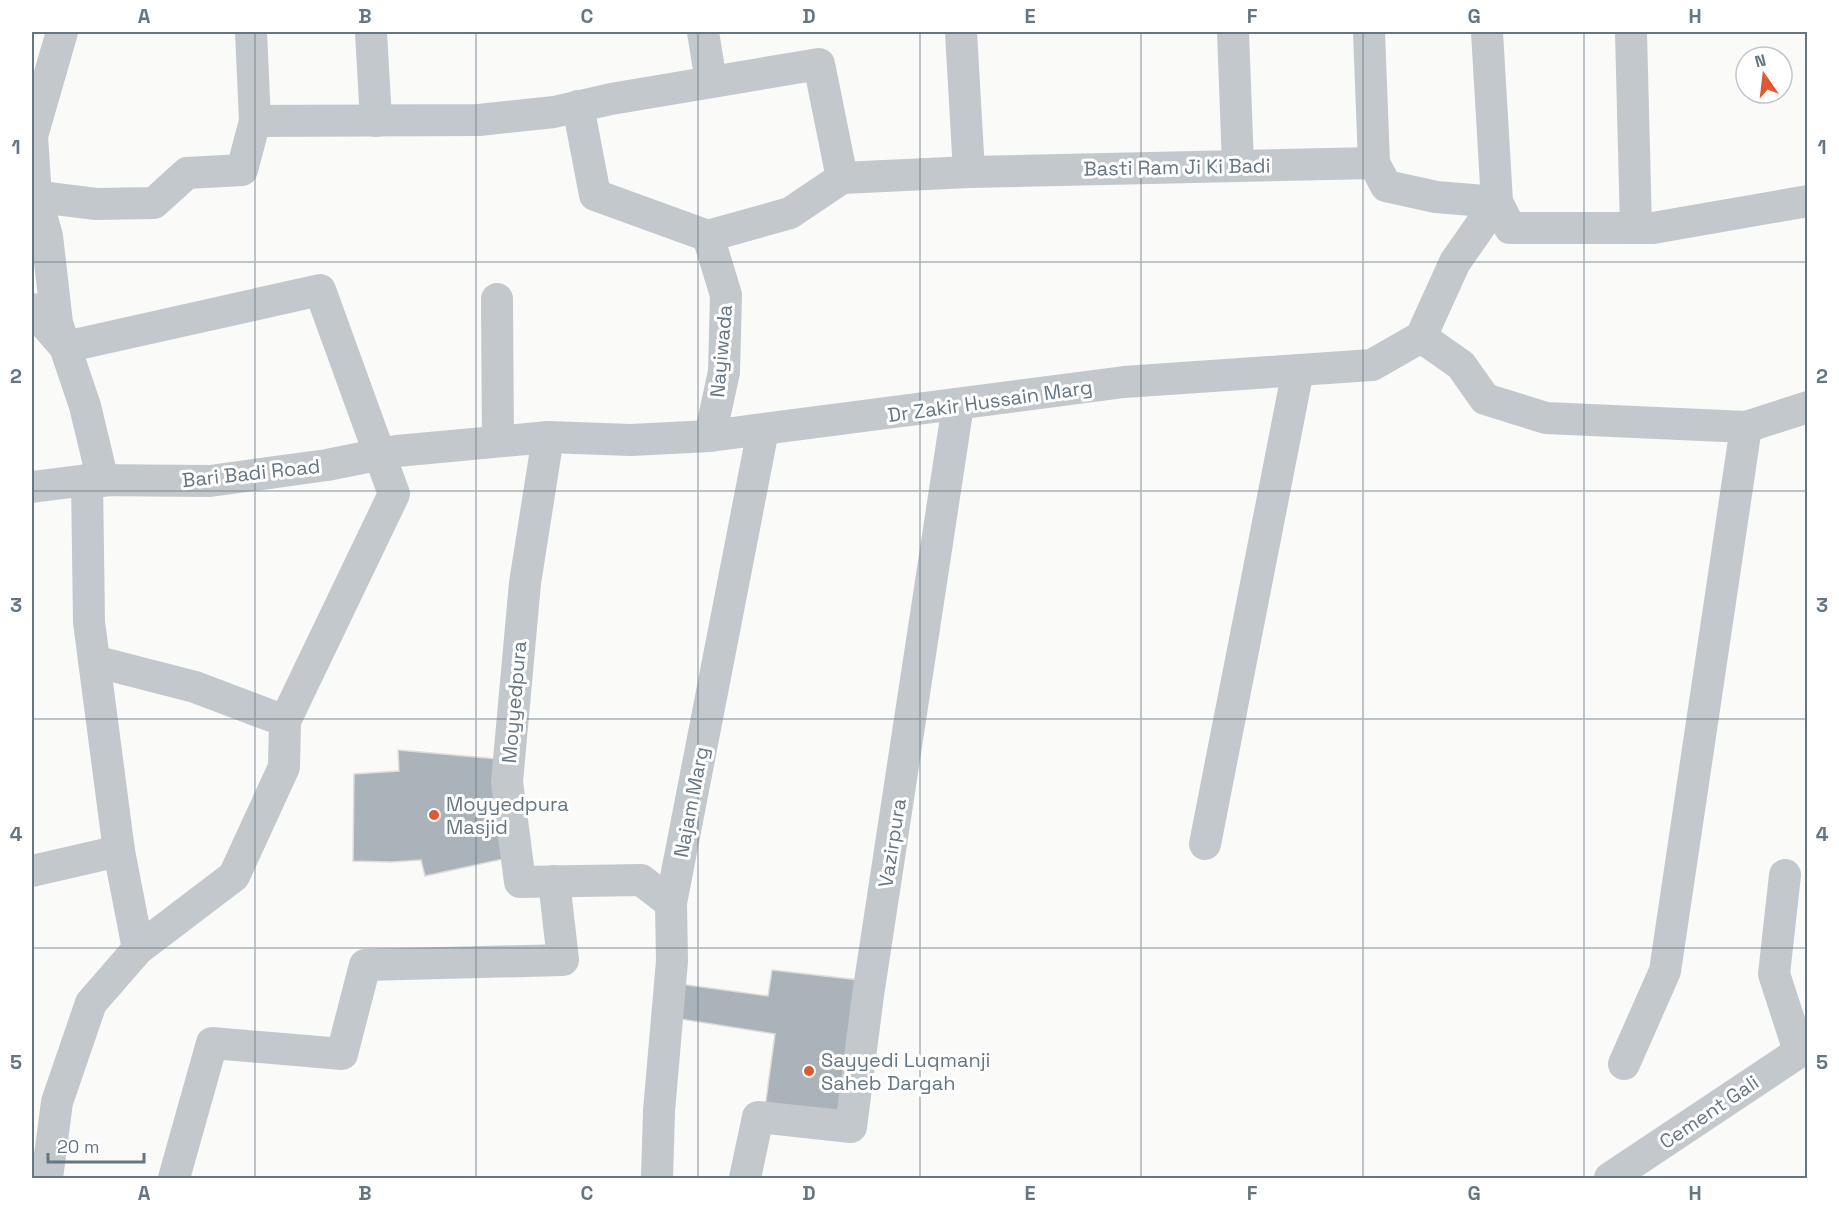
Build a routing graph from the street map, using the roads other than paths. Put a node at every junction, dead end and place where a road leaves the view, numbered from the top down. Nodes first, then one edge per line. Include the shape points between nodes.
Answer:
1 (62, 32) edge
2 (251, 32) edge
3 (371, 32) edge
4 (703, 32) edge
5 (961, 32) edge
6 (1233, 32) edge
7 (1369, 32) edge
8 (1487, 32) edge
9 (1631, 32) edge
10 (711, 82) junction
11 (578, 106) junction
12 (376, 120) junction
13 (255, 121) junction
14 (1374, 163) junction
15 (1238, 165) junction
16 (969, 172) junction
17 (842, 178) junction
18 (34, 196) edge
19 (1808, 201) edge
20 (1497, 202) junction
21 (1636, 228) junction
22 (708, 236) junction
23 (497, 299) dead end
24 (32, 309) edge
25 (1421, 337) junction
26 (65, 347) junction
27 (1298, 370) junction
28 (958, 405) junction
29 (1808, 406) edge
30 (1746, 427) junction
31 (763, 430) junction
32 (710, 436) junction
33 (548, 437) junction
34 (498, 441) junction
35 (388, 453) junction
36 (95, 480) junction
37 (32, 486) edge
38 (94, 660) junction
39 (285, 721) junction
40 (1205, 844) dead end
41 (119, 851) junction
42 (32, 871) edge
43 (1785, 875) dead end
44 (554, 881) junction
45 (671, 903) junction
46 (138, 949) junction
47 (1803, 1048) edge
48 (1624, 1064) dead end
49 (46, 1179) edge
50 (174, 1179) edge
51 (657, 1179) edge
52 (745, 1179) edge
53 (1610, 1179) edge

1 - 18 street via 32,136
2 - 13 street
3 - 12 street
4 - 10 street
5 - 16 street
6 - 15 street
7 - 14 street
8 - 20 street
9 - 21 street
10 - 11 street
10 - 17 street via 819,64
11 - 12 street via 479,120
11 - 22 street via 595,195
12 - 13 street
13 - 18 street via 242,170 187,173 154,203 96,204
14 - 15 street, Basti Ram Ji Ki Badi
14 - 20 street via 1386,186 1436,197
15 - 16 street, Basti Ram Ji Ki Badi
16 - 17 street, Basti Ram Ji Ki Badi
17 - 22 street via 790,213
18 - 26 street via 46,236 57,323
19 - 21 street
20 - 21 street via 1510,228
20 - 25 street via 1455,262
22 - 32 street, Nayiwada via 726,295 724,372
23 - 34 street
24 - 26 street
25 - 27 street, Dr Zakir Hussain Marg via 1372,365
25 - 30 street via 1461,365 1485,399 1546,418
26 - 35 street via 320,290
26 - 36 street via 85,406
27 - 28 street, Dr Zakir Hussain Marg via 1124,382
27 - 40 street
28 - 31 street, Dr Zakir Hussain Marg
28 - 52 street, Vazirpura via 851,1127 758,1117
29 - 30 street
30 - 48 street via 1665,971
31 - 32 street, Dr Zakir Hussain Marg
31 - 45 street, Najam Marg
32 - 33 street, Dr Zakir Hussain Marg via 631,440
33 - 34 street, Dr Zakir Hussain Marg
33 - 44 street, Moyyedpura via 525,583 507,782 520,882
34 - 35 street, Dr Zakir Hussain Marg
35 - 36 street, Bari Badi Road via 210,482
35 - 39 street via 394,494
36 - 37 street, Bari Badi Road
36 - 38 street via 89,622
38 - 39 street via 195,687
38 - 41 street
39 - 46 street via 284,766 234,876
41 - 42 street
41 - 46 street
43 - 47 street via 1774,974
44 - 45 street, Moyyedpura via 641,880
44 - 50 street via 563,960 365,965 342,1054 212,1043
45 - 51 street, Najam Marg via 672,961
46 - 49 street via 91,1003 57,1102
47 - 53 street, Cement Gali

